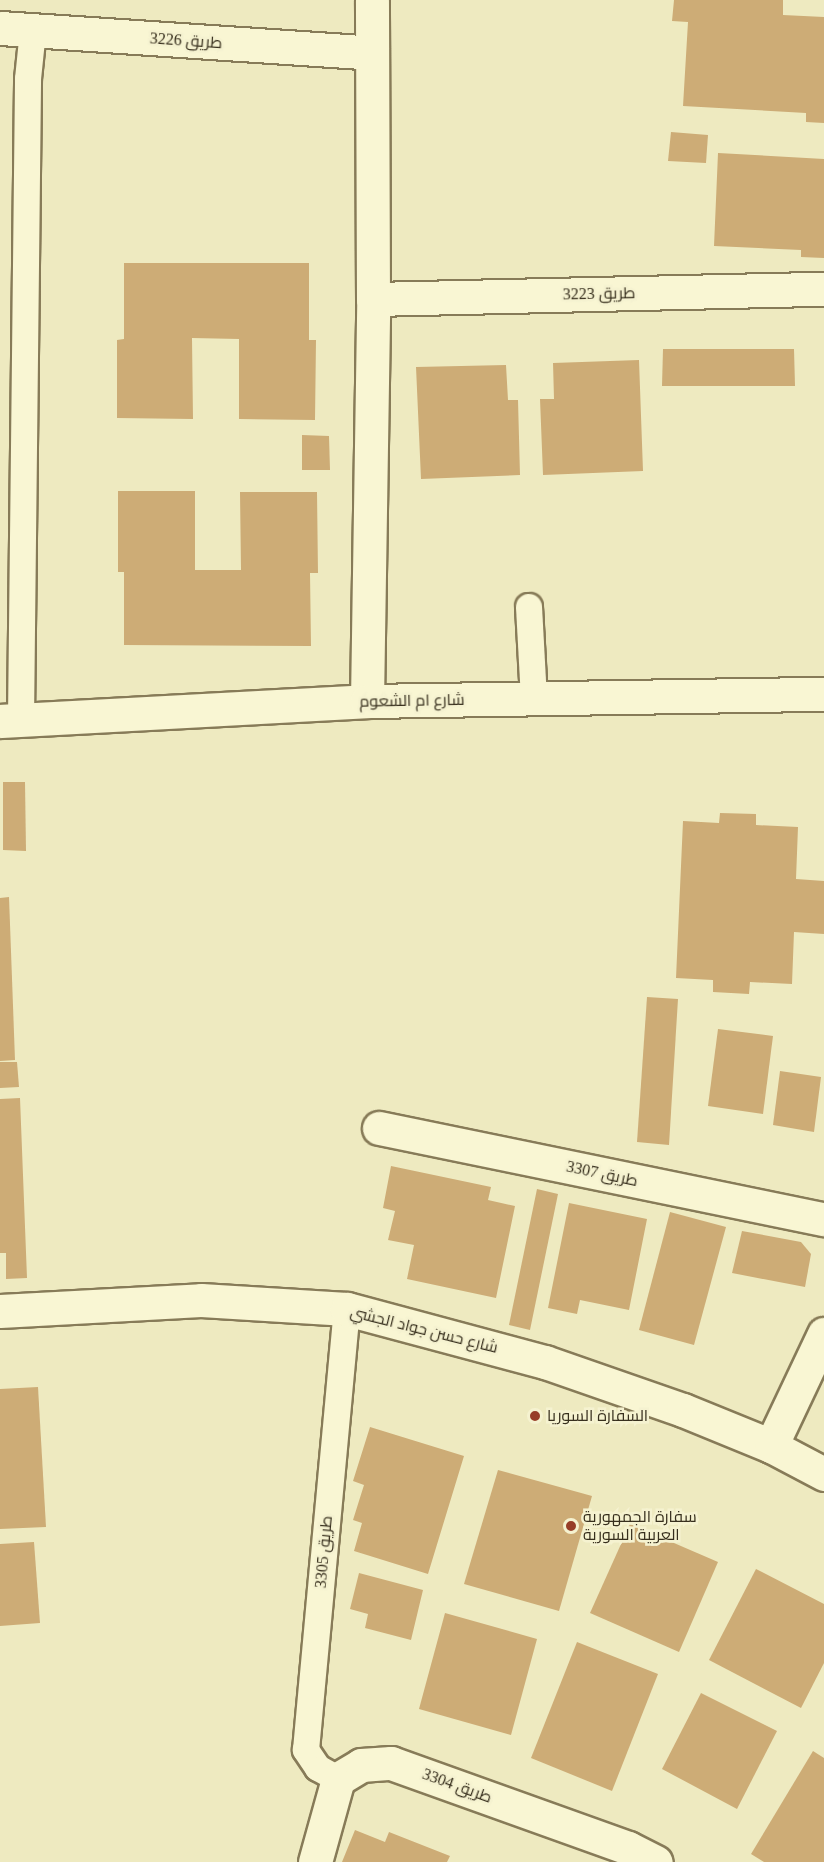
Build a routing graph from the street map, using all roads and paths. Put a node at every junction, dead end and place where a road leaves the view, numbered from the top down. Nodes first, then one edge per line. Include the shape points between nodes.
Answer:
1 (372, 0) edge
2 (0, 28) edge
3 (33, 31) junction
4 (372, 53) junction
5 (824, 289) edge
6 (373, 298) junction
7 (529, 607) dead end
8 (824, 694) edge
9 (534, 698) junction
10 (367, 701) junction
11 (10, 720) edge
12 (379, 1128) dead end
13 (824, 1219) edge
14 (347, 1309) junction
15 (0, 1311) edge
16 (824, 1334) edge
17 (771, 1446) junction
18 (824, 1474) edge
19 (338, 1779) junction
20 (315, 1862) edge
21 (656, 1862) edge

1 - 4 street
2 - 3 street, طريق 3226
3 - 4 street, طريق 3226
3 - 11 lane via 28,79
4 - 6 street
5 - 6 street, طريق 3223
6 - 10 street
7 - 9 lane
8 - 9 street, شارع ام الشعوم
9 - 10 street, شارع ام الشعوم
10 - 11 street, شارع ام الشعوم
12 - 13 street, طريق 3307
14 - 15 street, شارع حسن جواد الجشي via 201,1300
14 - 17 street, شارع حسن جواد الجشي via 545,1362
14 - 19 lane, طريق 3305 via 306,1750 318,1768
16 - 17 street
17 - 18 street, شارع حسن جواد الجشي
19 - 20 street
19 - 21 street, طريق 3304 via 361,1765 391,1763 628,1848

